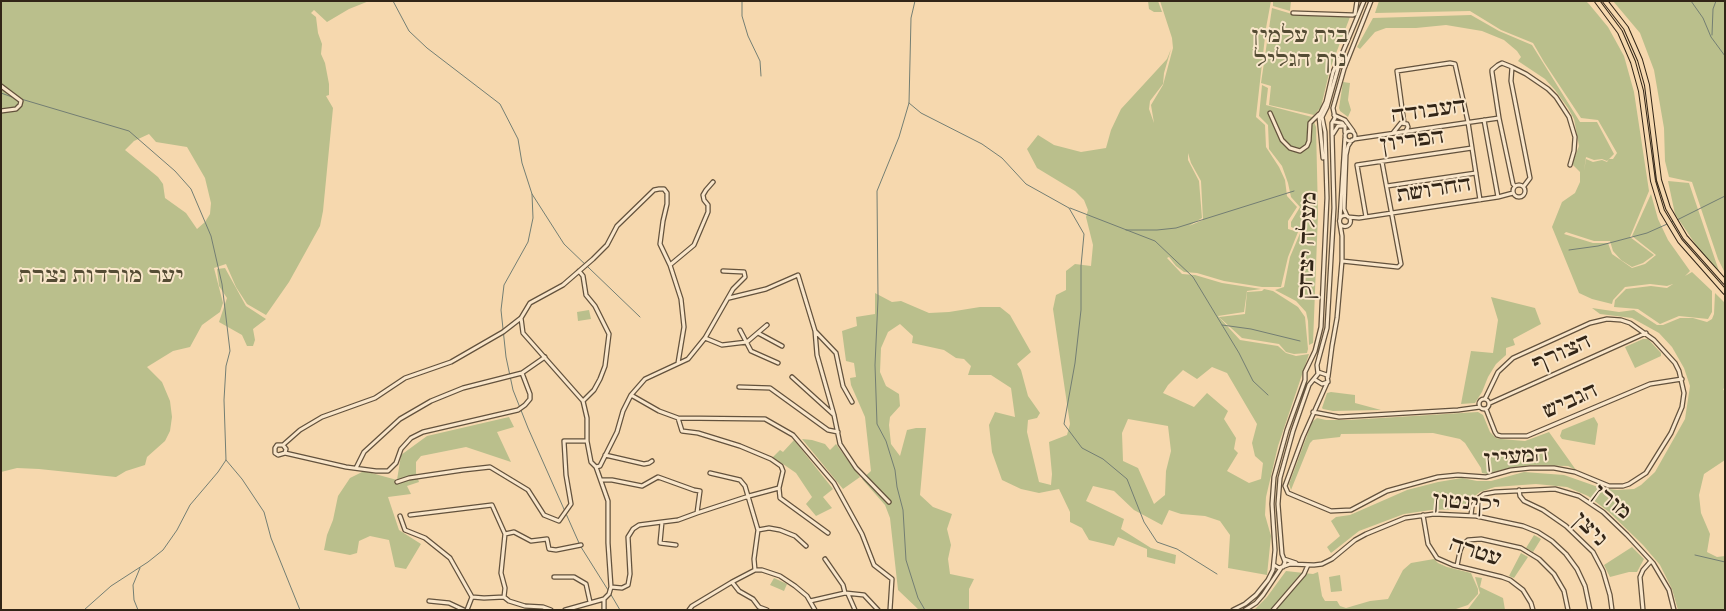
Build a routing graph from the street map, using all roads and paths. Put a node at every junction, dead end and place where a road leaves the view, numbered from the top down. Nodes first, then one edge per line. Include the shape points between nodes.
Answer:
1 (1357, 1) edge
2 (1364, 1) edge
3 (1371, 1) edge
4 (1597, 1) edge
5 (1606, 1) edge
6 (1293, 13) dead end
7 (1512, 66) junction
8 (1, 86) edge
9 (1, 111) edge
10 (1270, 113) dead end
11 (1322, 113) junction
12 (1334, 114) junction
13 (1499, 118) junction
14 (1484, 120) junction
15 (1323, 121) junction
16 (1312, 122) junction
17 (1333, 122) junction
18 (1468, 122) junction
19 (1404, 123) junction
20 (1321, 126) junction
21 (1345, 126) junction
22 (1406, 131) junction
23 (1353, 132) junction
24 (1394, 133) junction
25 (1332, 136) junction
26 (1345, 136) junction
27 (1364, 137) junction
28 (1353, 140) junction
29 (1472, 148) junction
30 (1382, 162) junction
31 (1570, 165) dead end
32 (1476, 173) junction
33 (1326, 179) junction
34 (713, 182) dead end
35 (1387, 186) junction
36 (1515, 186) junction
37 (1524, 186) junction
38 (1513, 193) junction
39 (1498, 197) junction
40 (1480, 200) junction
41 (1392, 213) junction
42 (1348, 217) junction
43 (1366, 217) junction
44 (1340, 218) junction
45 (1359, 218) junction
46 (1340, 224) junction
47 (1349, 224) junction
48 (1342, 241) junction
49 (1342, 261) junction
50 (670, 265) junction
51 (579, 271) junction
52 (723, 271) dead end
53 (1725, 282) edge
54 (1725, 292) edge
55 (729, 298) junction
56 (520, 318) junction
57 (767, 325) dead end
58 (740, 330) dead end
59 (814, 331) junction
60 (758, 333) junction
61 (1646, 333) junction
62 (705, 338) junction
63 (746, 342) junction
64 (782, 346) dead end
65 (545, 357) junction
66 (678, 363) junction
67 (778, 363) dead end
68 (1307, 368) junction
69 (1330, 368) junction
70 (1318, 371) junction
71 (522, 373) junction
72 (1324, 373) junction
73 (1305, 374) junction
74 (792, 377) dead end
75 (1328, 377) junction
76 (1313, 379) junction
77 (1682, 379) junction
78 (1320, 383) junction
79 (1327, 383) junction
80 (738, 387) dead end
81 (632, 395) junction
82 (1320, 396) junction
83 (1485, 399) junction
84 (583, 401) junction
85 (852, 402) dead end
86 (1490, 403) junction
87 (1480, 407) junction
88 (1486, 409) junction
89 (1313, 412) junction
90 (834, 415) junction
91 (678, 418) junction
92 (838, 432) junction
93 (587, 441) junction
94 (283, 445) junction
95 (285, 453) junction
96 (605, 455) junction
97 (652, 461) dead end
98 (596, 467) junction
99 (356, 468) junction
100 (710, 473) dead end
101 (601, 480) junction
102 (397, 482) dead end
103 (779, 488) junction
104 (1519, 490) junction
105 (749, 496) junction
106 (889, 502) dead end
107 (697, 513) junction
108 (410, 515) dead end
109 (1423, 515) junction
110 (1471, 515) junction
111 (400, 516) dead end
112 (662, 522) junction
113 (758, 530) junction
114 (828, 533) dead end
115 (505, 534) junction
116 (676, 544) dead end
117 (581, 546) dead end
118 (806, 546) dead end
119 (825, 559) dead end
120 (1284, 559) junction
121 (1274, 560) junction
122 (1651, 561) junction
123 (1307, 565) junction
124 (1458, 566) junction
125 (1282, 567) junction
126 (755, 570) junction
127 (554, 577) dead end
128 (732, 582) junction
129 (611, 587) junction
130 (847, 594) junction
131 (472, 597) junction
132 (504, 597) junction
133 (604, 599) junction
134 (810, 600) junction
135 (429, 601) dead end
136 (590, 602) junction
137 (758, 608) edge
138 (466, 610) edge
139 (551, 610) edge
140 (565, 610) edge
141 (604, 610) edge
142 (689, 610) edge
143 (767, 610) edge
144 (816, 610) edge
145 (855, 610) edge
146 (878, 610) edge
147 (890, 610) edge
148 (1233, 610) edge
149 (1245, 610) edge
150 (1273, 610) edge
151 (1533, 610) edge
152 (1568, 610) edge
153 (1590, 610) edge
154 (1612, 610) edge
155 (1643, 610) edge
156 (1674, 610) edge

1 - 6 street via 1353,15
2 - 11 street
3 - 12 street via 1344,69
4 - 54 main road via 1620,32 1634,62 1653,181 1662,210 1680,241
5 - 53 main road via 1626,28 1640,60 1647,85 1659,180 1668,208 1685,237
7 - 13 street via 1502,63 1492,70
7 - 31 street via 1548,89 1569,117 1575,137
7 - 37 street via 1511,82 1530,178
8 - 9 street via 21,101 16,109
10 - 16 street via 1282,140 1295,150 1300,151 1307,146
11 - 12 street via 1330,111
11 - 15 street
11 - 16 street
11 - 20 street
12 - 17 street
12 - 23 street via 1345,120
13 - 14 street, העבודה
13 - 36 street
14 - 18 street, העבודה
14 - 39 street
15 - 17 street
15 - 33 street, מעלה יצחק
16 - 20 street
17 - 21 street via 1341,122
17 - 25 street, מעלה יצחק
18 - 19 street via 1457,66 1450,63 1397,71
18 - 22 street, העבודה
18 - 29 street
19 - 22 street via 1408,127
19 - 24 street
20 - 33 street
21 - 25 street via 1336,127
21 - 26 street
22 - 24 street, העבודה
23 - 26 street via 1348,131
23 - 27 street, העבודה
23 - 28 street
24 - 27 street, העבודה
25 - 70 street, מעלה יצחק via 1334,198 1328,317
26 - 28 street
26 - 44 street
27 - 28 street, העבודה
28 - 42 street via 1346,155 1344,209
29 - 30 street, הפריון
29 - 32 street
30 - 35 street
30 - 43 street, הפריון via 1357,165
32 - 35 street
32 - 40 street
33 - 68 street, מעלה יצחק via 1321,327
34 - 50 street via 703,195 708,212 694,245
35 - 41 street
36 - 37 street
36 - 38 street
37 - 38 street via 1525,192 1521,197
38 - 39 street, החרושת
39 - 40 street, החרושת
40 - 41 street, החרושת
41 - 43 street, החרושת
41 - 49 street via 1401,264
42 - 44 street
42 - 45 street, החרושת
42 - 47 street
43 - 45 street, החרושת
44 - 46 street
45 - 47 street, החרושת
46 - 47 street via 1344,227
46 - 48 street
47 - 48 street
48 - 49 street
49 - 69 street
50 - 51 street via 660,244 667,204 666,193 659,189 654,190 618,226 607,245
50 - 66 street via 681,299 684,327
51 - 56 street via 563,286 530,304
51 - 84 street via 586,294 609,334 600,379
52 - 55 street via 744,272 745,277
55 - 59 street via 766,289 798,276
55 - 62 street
56 - 65 street via 523,333
56 - 94 street via 498,336 450,362 405,378 372,399 322,417
57 - 60 street
58 - 63 street
59 - 85 street via 836,353 843,386
59 - 90 street via 816,355
60 - 63 street
60 - 64 street
61 - 77 street, המעיין via 1675,364
61 - 83 street, המעיין via 1622,320 1590,323 1513,358 1498,372
61 - 86 street, הצורף
62 - 63 street via 722,344
62 - 66 street via 688,359
63 - 67 street via 751,351
65 - 71 street
65 - 84 street
66 - 81 street via 645,379
68 - 70 street via 1314,367
68 - 73 street
69 - 72 street
69 - 75 street
70 - 72 street
70 - 76 street
71 - 99 street via 463,388 431,401 382,433 364,452
71 - 99 street via 530,399 518,410 423,432 400,449 396,463 388,471
72 - 75 street
73 - 76 street
73 - 121 street via 1274,477
74 - 90 street
75 - 79 street, המעיין
76 - 78 street
76 - 120 street via 1280,478 1278,513
77 - 88 street, הגביש via 1650,384 1527,436 1497,435
77 - 89 street, המעיין via 1683,401 1676,423 1646,472 1629,484 1609,486 1575,472 1554,468 1520,469 1486,477 1448,475 1387,491 1346,511 1331,512 1286,490 1286,481
78 - 79 street
78 - 82 street, המעיין
79 - 82 street, המעיין
80 - 92 street via 770,388 828,430
81 - 91 street
81 - 96 street
82 - 89 street, המעיין
83 - 86 street
83 - 87 street via 1480,401
84 - 93 street
86 - 88 street
87 - 88 street
87 - 89 street via 1347,417
90 - 92 street
91 - 103 street via 682,431 740,446 781,466
91 - 147 street via 764,419 794,434 834,482 862,534 874,565 892,579
92 - 106 street via 840,444 856,468
93 - 98 street via 591,462
93 - 102 street via 564,441 572,504 559,521 544,515 528,490 490,467
94 - 95 street
94 - 95 street via 276,446 274,451 280,456
95 - 99 street
96 - 97 street via 644,464
96 - 98 street via 600,466
98 - 101 street
100 - 105 street via 740,480
101 - 107 street via 642,486 658,477 671,480 700,491
101 - 129 street via 608,501
103 - 105 street
103 - 114 street via 783,501
104 - 110 street, מורן via 1484,494 1474,503
104 - 122 street, מורן via 1555,490 1580,496 1603,512
104 - 154 street, ניצן via 1524,501 1566,526 1593,552 1603,571
105 - 107 street
105 - 113 street
107 - 112 street
108 - 115 street via 492,505
109 - 110 street, יקינטון
109 - 123 street, יקינטון via 1378,528 1355,540 1326,562
109 - 124 street, עטרה via 1431,550 1442,561
110 - 153 street, יקינטון via 1514,523 1552,541 1577,569
111 - 131 street via 405,530 425,538 450,558
112 - 116 street via 660,543
112 - 129 street via 639,525 630,532 629,582 625,587
113 - 118 street via 780,530 795,536
113 - 126 street
115 - 117 street via 514,532 531,541 547,539 549,548 556,550
115 - 132 street via 501,573
119 - 130 street via 844,584
120 - 121 street, יקינטון via 1278,556
120 - 123 street, יקינטון
120 - 125 street
121 - 125 street via 1276,568
121 - 148 street via 1272,572 1259,592
122 - 155 street via 1640,577
122 - 156 street, מורן via 1669,590
123 - 125 street, יקינטון
123 - 150 street via 1304,574
124 - 151 street, עטרה via 1510,580 1523,590
124 - 152 street via 1460,551 1468,540 1481,539 1521,548 1554,574 1564,591
125 - 149 street via 1263,595
126 - 128 street
126 - 134 street via 780,576
127 - 136 street via 574,577 586,584
128 - 137 street via 739,591 753,599
128 - 142 street
129 - 133 street
130 - 134 street
130 - 145 street
130 - 146 street via 864,595
131 - 132 street
131 - 138 street
132 - 139 street via 525,606
133 - 136 street
133 - 141 street
134 - 144 street
135 - 138 street via 449,603
136 - 140 street
137 - 143 street

